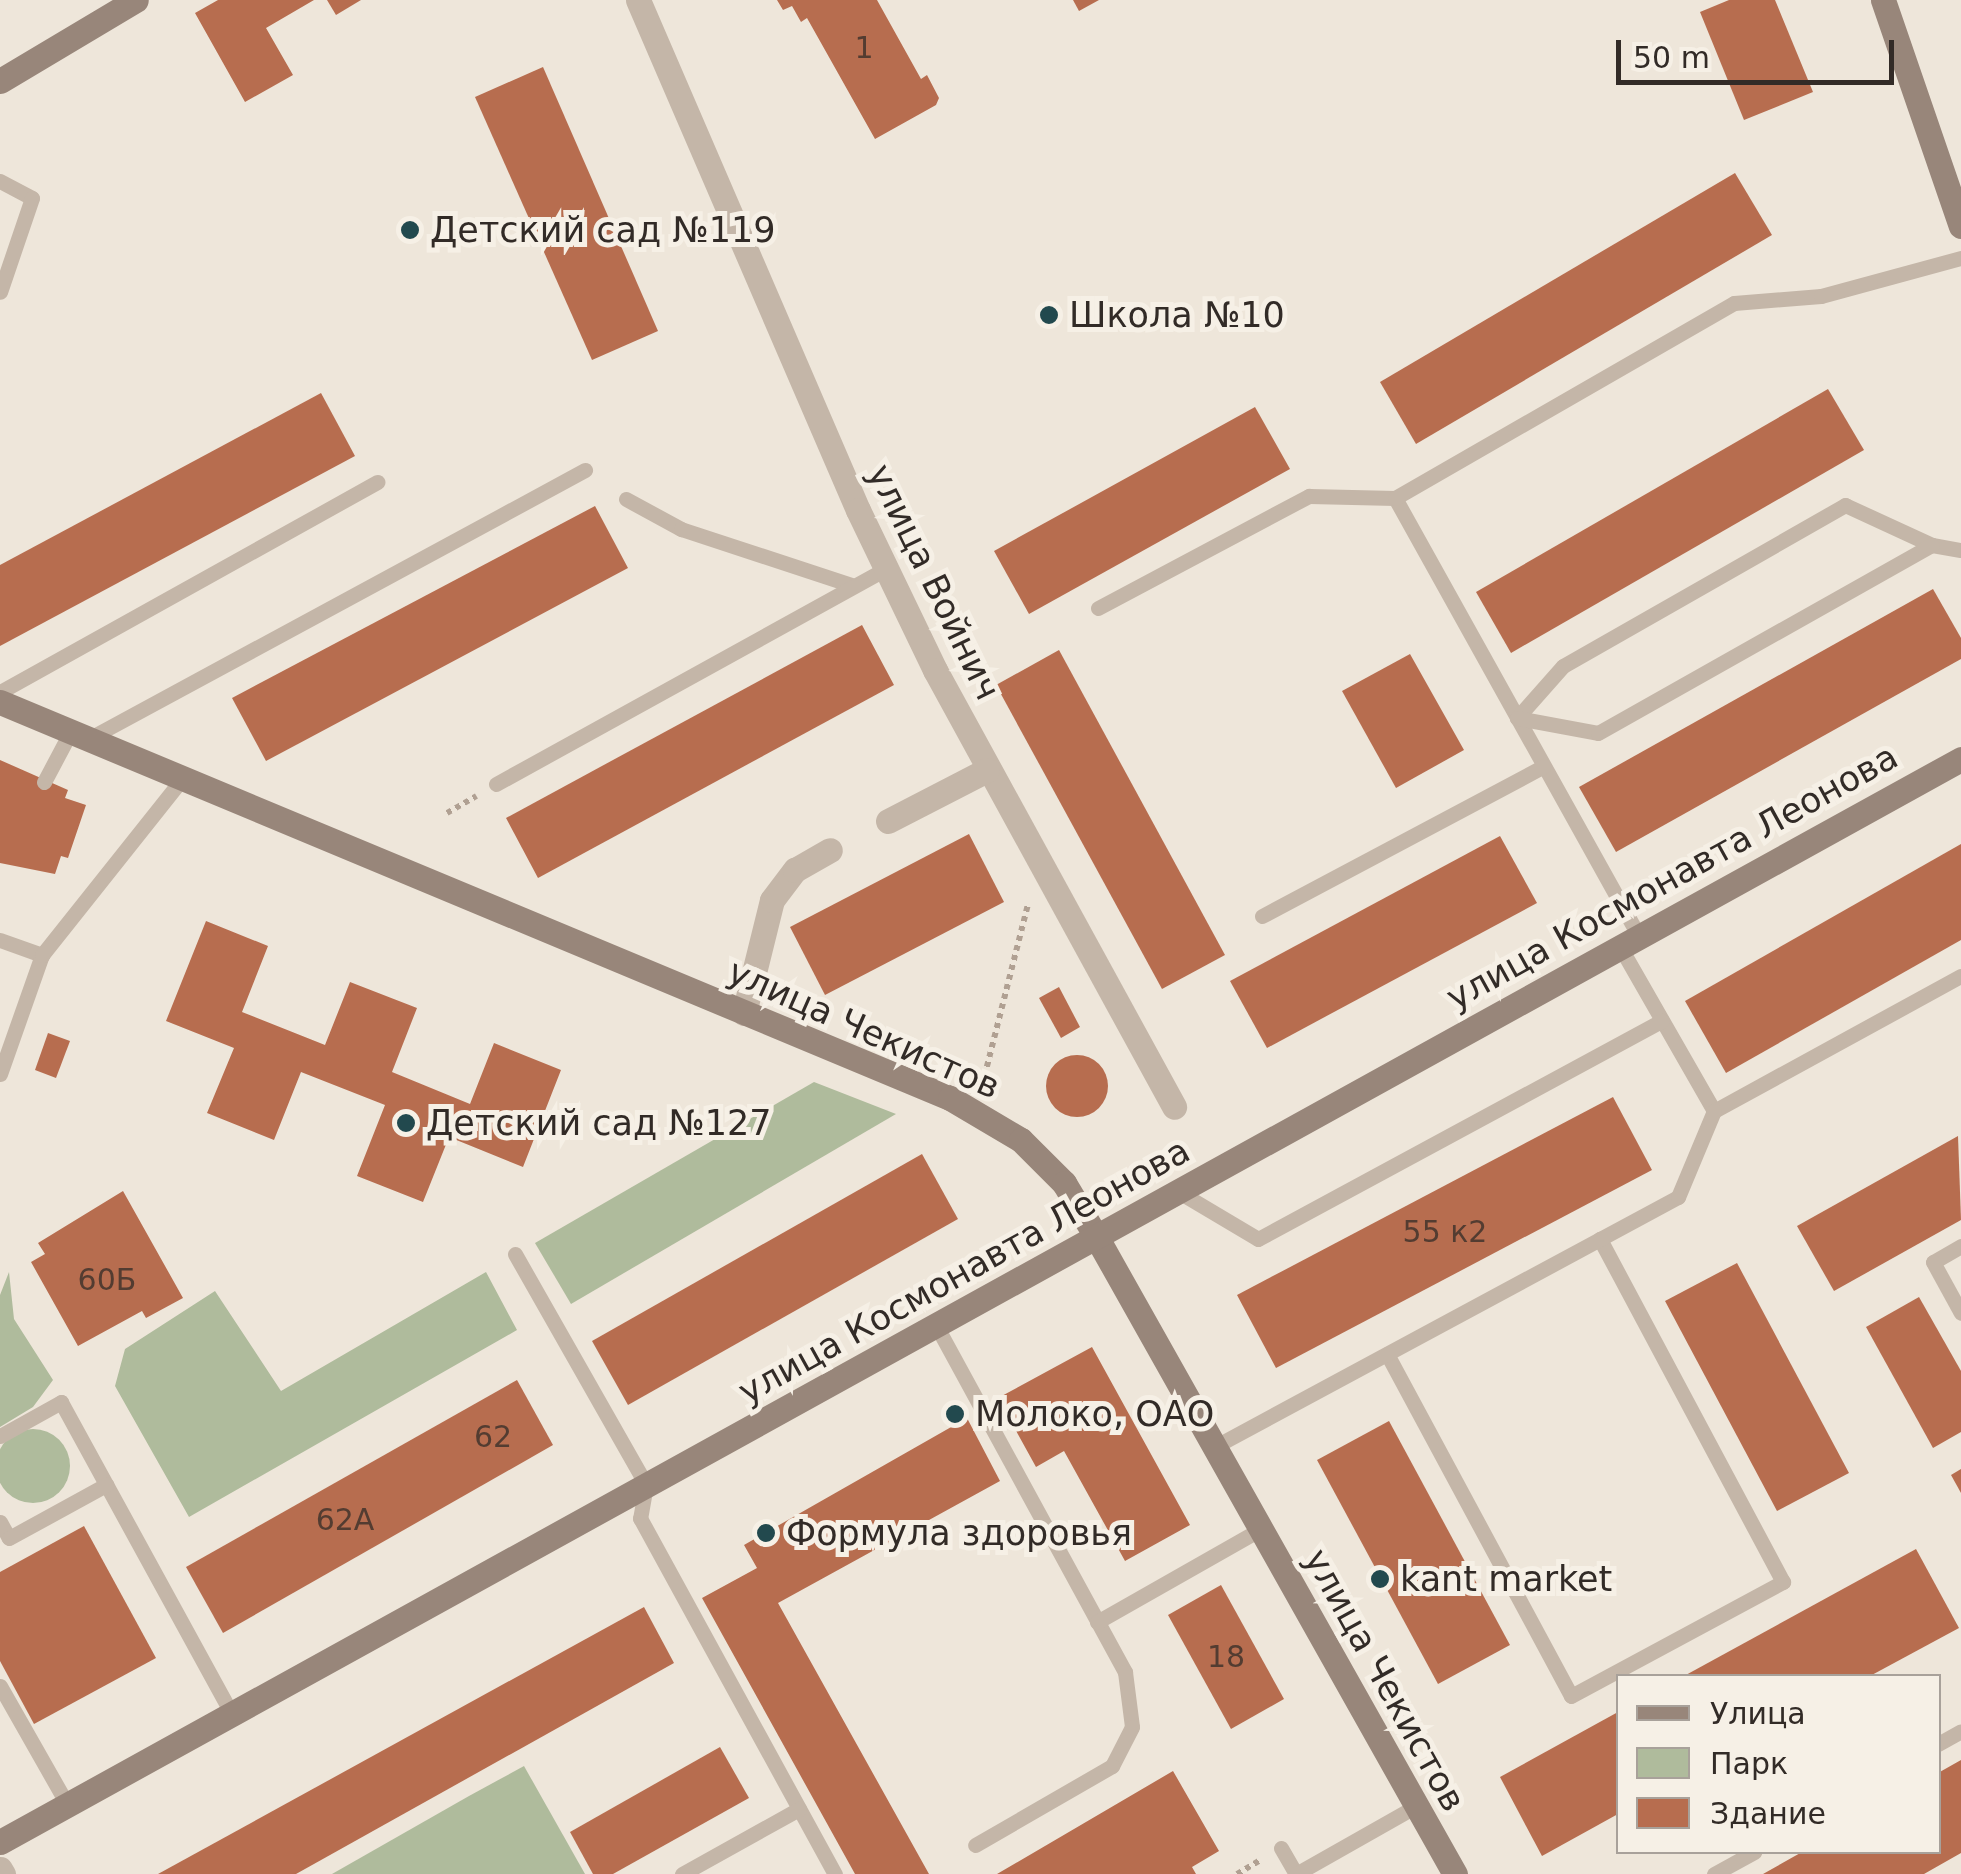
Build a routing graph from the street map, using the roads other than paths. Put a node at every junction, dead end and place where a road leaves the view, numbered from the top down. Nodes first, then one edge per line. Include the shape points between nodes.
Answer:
1 (136, 0) edge
2 (638, 0) edge
3 (1883, 0) edge
4 (0, 82) edge
5 (0, 181) edge
6 (1961, 226) edge
7 (1961, 258) edge
8 (0, 292) edge
9 (585, 470) dead end
10 (377, 482) dead end
11 (1395, 498) junction
12 (626, 499) dead end
13 (1932, 545) junction
14 (1961, 550) edge
15 (886, 568) junction
16 (851, 585) junction
17 (1098, 608) dead end
18 (0, 692) edge
19 (0, 702) edge
20 (1517, 718) junction
21 (80, 734) junction
22 (1961, 759) edge
23 (1544, 766) junction
24 (988, 770) junction
25 (183, 778) junction
26 (44, 782) dead end
27 (496, 784) dead end
28 (888, 821) dead end
29 (830, 850) dead end
30 (1262, 916) dead end
31 (0, 940) edge
32 (1628, 940) junction
33 (42, 955) junction
34 (1961, 976) edge
35 (744, 1013) junction
36 (1662, 1021) junction
37 (0, 1074) edge
38 (1174, 1107) dead end
39 (1714, 1111) junction
40 (1178, 1192) junction
41 (1097, 1238) junction
42 (1600, 1240) junction
43 (1961, 1246) edge
44 (514, 1254) dead end
45 (1961, 1313) edge
46 (937, 1327) junction
47 (1387, 1354) junction
48 (0, 1436) edge
49 (1214, 1447) junction
50 (106, 1485) junction
51 (646, 1485) junction
52 (0, 1522) edge
53 (1261, 1529) junction
54 (1097, 1622) junction
55 (0, 1686) edge
56 (232, 1714) junction
57 (68, 1804) junction
58 (1416, 1806) junction
59 (799, 1809) junction
60 (0, 1842) edge
61 (974, 1844) dead end
62 (1281, 1848) dead end
63 (1750, 1854) edge
64 (682, 1874) edge
65 (835, 1874) edge
66 (1454, 1874) edge
67 (1714, 1874) edge

1 - 4 street
2 - 15 street, улица Войнич
3 - 6 street
5 - 8 lane via 32,198
7 - 11 lane via 1820,296 1734,303
9 - 21 lane
10 - 18 lane
11 - 17 lane via 1308,496
11 - 20 lane
12 - 16 lane via 681,529
13 - 14 lane
13 - 20 lane via 1598,733
13 - 20 lane via 1844,505 1563,666
15 - 16 lane
15 - 24 street, улица Войнич
16 - 27 lane
19 - 21 street, улица Чекистов
20 - 23 lane
21 - 25 street, улица Чекистов
21 - 26 lane
22 - 32 street, улица Космонавта Леонова
23 - 30 lane
23 - 32 lane
24 - 28 street
24 - 38 street, улица Войнич
25 - 33 lane
25 - 35 street, улица Чекистов
29 - 35 street via 795,870 772,900
31 - 33 lane
32 - 36 lane
32 - 40 street, улица Космонавта Леонова
33 - 37 lane
34 - 39 lane
35 - 41 street, улица Чекистов via 975,1111 1021,1140 1064,1183
36 - 39 lane
36 - 40 lane via 1258,1238
39 - 42 lane via 1678,1198
40 - 41 street, улица Космонавта Леонова
41 - 46 street, улица Космонавта Леонова
41 - 49 street, улица Чекистов
42 - 47 lane
42 - 47 lane via 1783,1582 1571,1696
43 - 45 lane via 1933,1262
44 - 51 lane
46 - 51 street, улица Космонавта Леонова
46 - 54 lane
47 - 49 lane
48 - 50 lane via 61,1402
49 - 53 street, улица Чекистов
50 - 52 lane via 9,1538
50 - 56 lane
51 - 56 street, улица Космонавта Леонова
51 - 59 lane via 640,1518
53 - 54 lane
53 - 58 street, улица Чекистов
54 - 61 lane via 1125,1672 1132,1726 1112,1766
55 - 57 lane
56 - 57 street, улица Космонавта Леонова
57 - 60 street, улица Космонавта Леонова
58 - 62 lane via 1296,1874
58 - 66 street, улица Чекистов
59 - 64 lane
59 - 65 lane
63 - 67 lane

